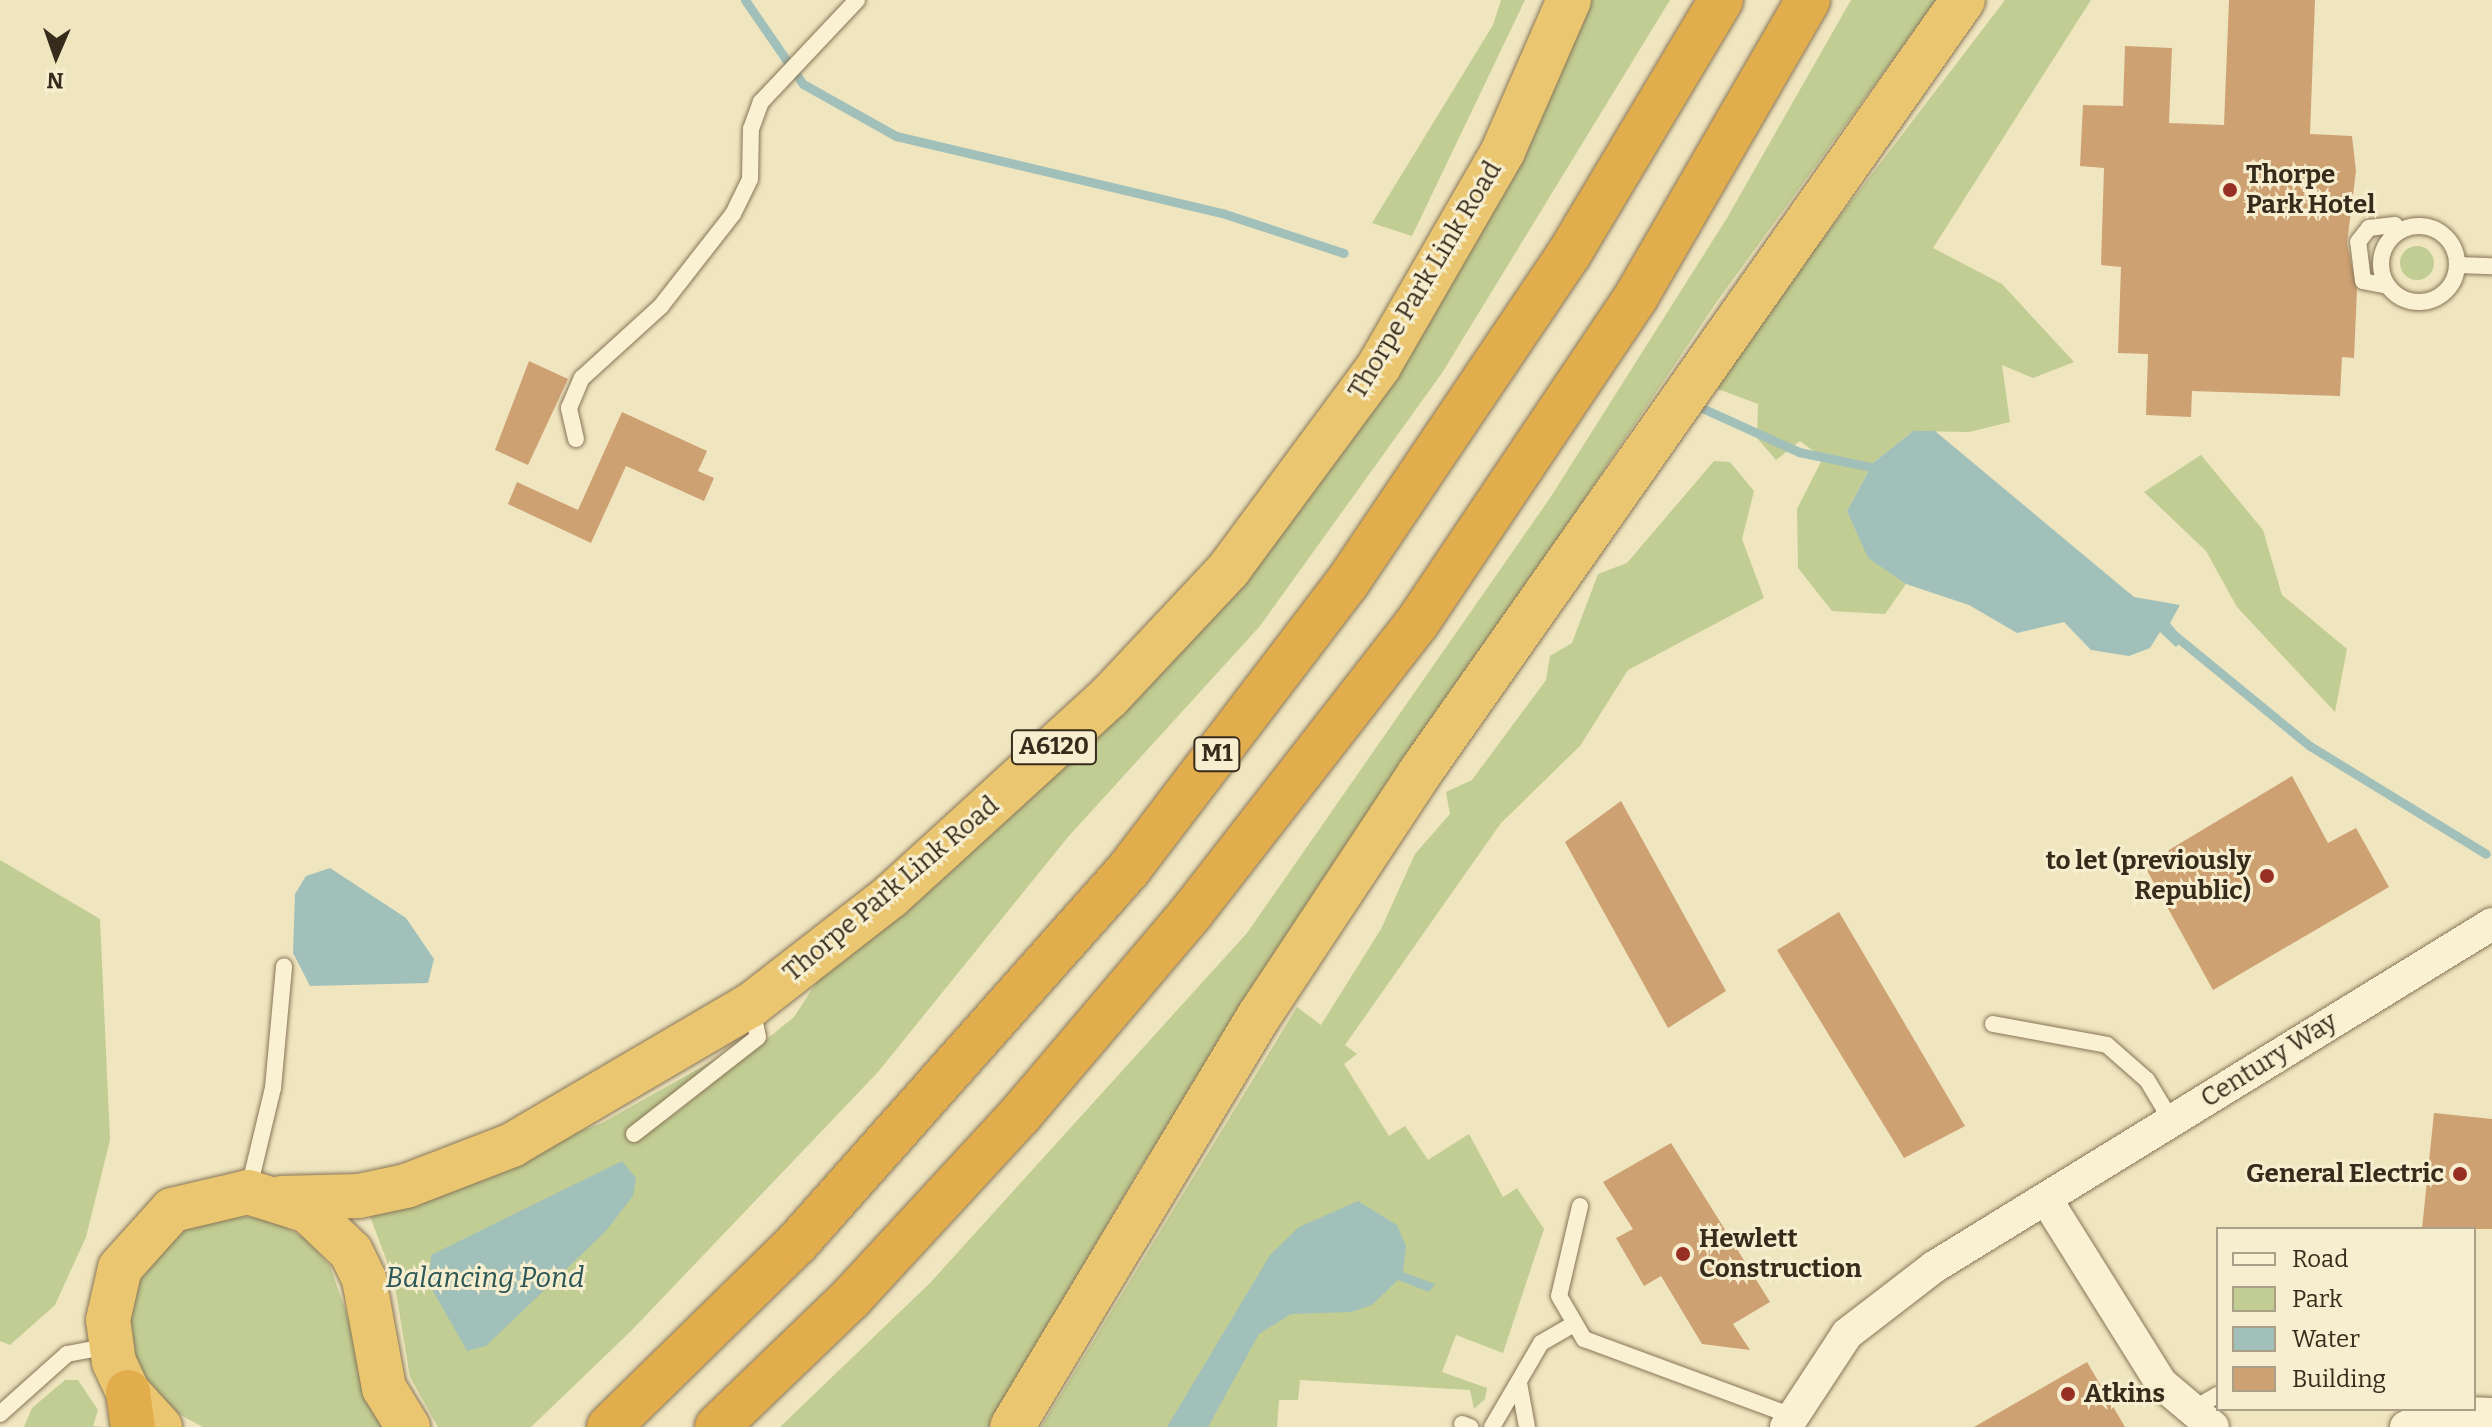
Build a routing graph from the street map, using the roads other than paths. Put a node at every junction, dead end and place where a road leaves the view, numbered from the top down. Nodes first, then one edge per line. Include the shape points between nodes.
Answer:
1 (857, 0) edge
2 (1569, 0) edge
3 (1721, 0) edge
4 (1808, 0) edge
5 (1963, 0) edge
6 (2395, 225) dead end
7 (2458, 265) junction
8 (2492, 266) edge
9 (2388, 286) junction
10 (576, 439) dead end
11 (2492, 924) edge
12 (284, 966) dead end
13 (751, 1005) junction
14 (1993, 1024) dead end
15 (2171, 1120) junction
16 (634, 1134) dead end
17 (265, 1195) junction
18 (2046, 1199) junction
19 (1580, 1206) dead end
20 (1572, 1325) junction
21 (110, 1346) junction
22 (1519, 1383) junction
23 (2216, 1398) edge
24 (131, 1410) edge
25 (0, 1414) edge
26 (2492, 1414) edge
27 (2200, 1420) edge
28 (1789, 1421) edge
29 (160, 1427) edge
30 (408, 1427) edge
31 (609, 1427) edge
32 (717, 1427) edge
33 (1012, 1427) edge
34 (1492, 1427) edge
35 (1527, 1427) edge
36 (2406, 1427) edge

1 - 10 lane via 777,86 751,129 750,179 733,214 661,306 582,378 569,408
2 - 13 highway, Thorpe Park Link Road / A6120 via 1503,151 1379,366 1229,569 1109,697 891,896
3 - 31 highway, M1 via 1569,254 1356,570 1129,869 797,1243
4 - 32 highway via 1636,297 1417,623 1192,912 1020,1115 851,1298
5 - 33 highway via 1419,774 1259,1016
6 - 9 lane via 2369,228 2358,242 2363,281
7 - 8 lane
7 - 9 lane via 2449,289 2427,302 2402,298
7 - 9 lane via 2442,233 2406,228 2382,256
11 - 15 street, Century Way
12 - 17 lane
13 - 16 lane via 758,1037
13 - 17 highway, Thorpe Park Link Road / A6120 via 512,1145 406,1186 359,1196
14 - 15 lane via 2107,1045 2147,1080
15 - 18 street, Century Way
17 - 21 highway, Thorpe Park Link Road via 196,1199 142,1236 111,1293
17 - 30 highway via 332,1229 351,1252 364,1279 384,1388
18 - 27 street via 2122,1326
18 - 28 street, Century Way via 1934,1267 1847,1334
19 - 20 lane via 1559,1296
20 - 22 lane via 1541,1343
20 - 28 lane via 1600,1348
21 - 24 highway
21 - 25 lane via 67,1354
22 - 34 lane
22 - 35 lane
23 - 27 lane
24 - 29 highway
26 - 36 street via 2438,1412

